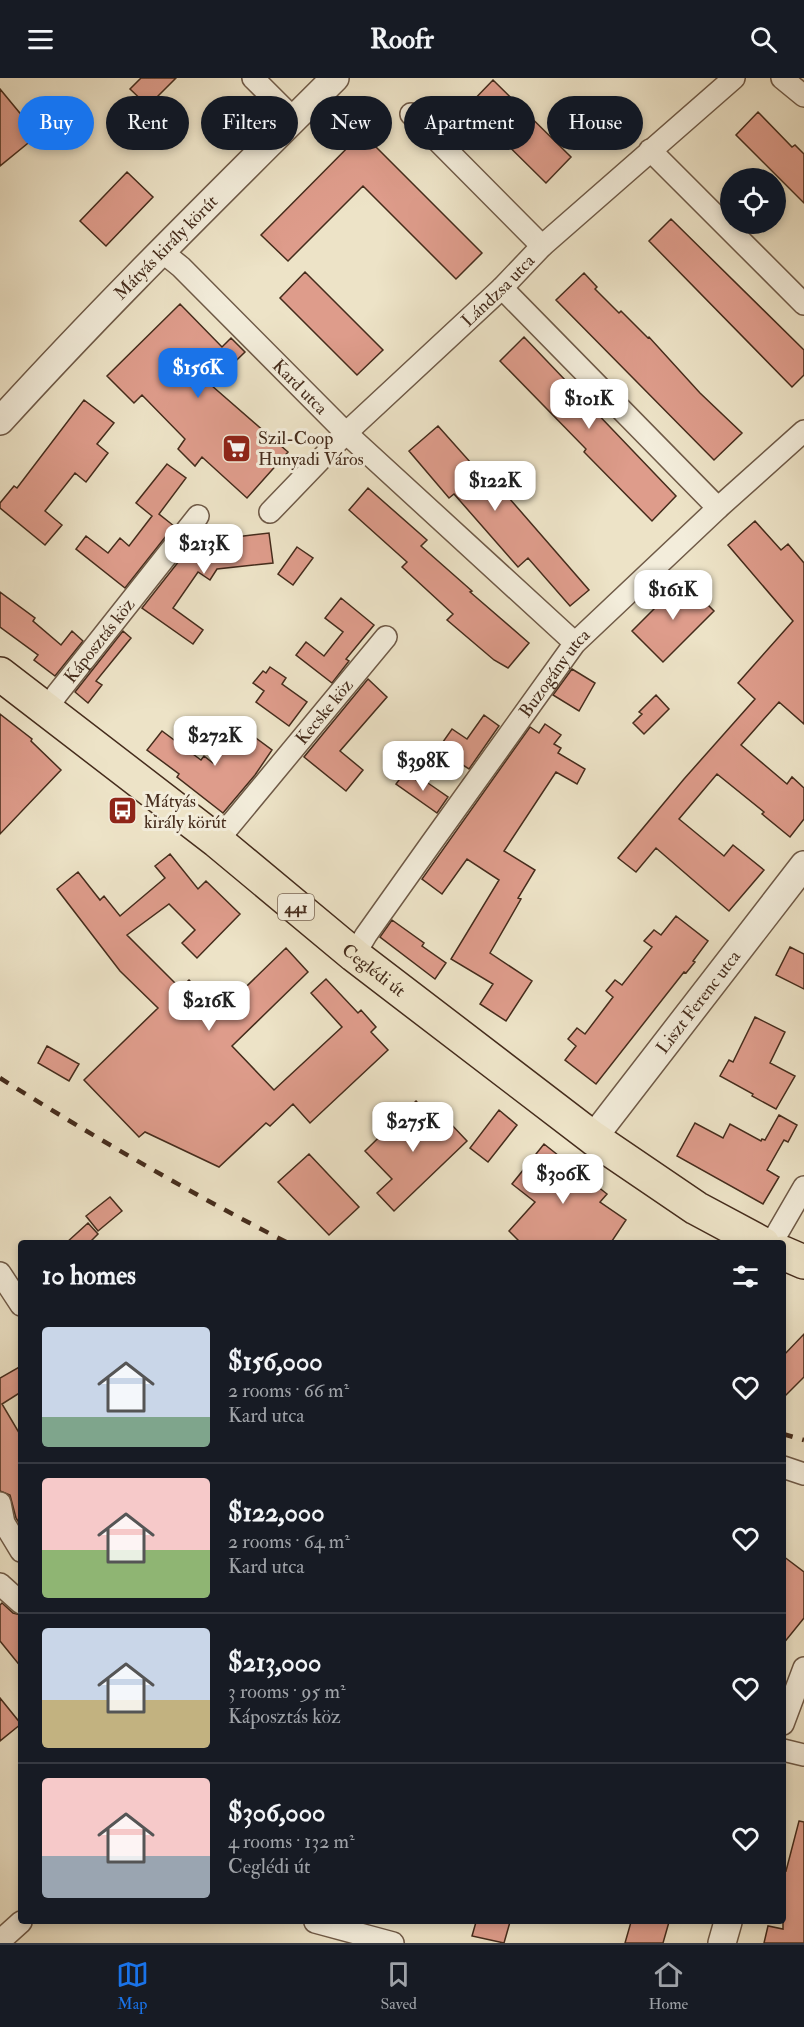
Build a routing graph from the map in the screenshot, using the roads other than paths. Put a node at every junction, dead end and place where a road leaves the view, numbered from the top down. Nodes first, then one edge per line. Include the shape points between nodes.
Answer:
1 (253, 78) edge
2 (334, 78) edge
3 (734, 78) edge
4 (782, 78) edge
5 (271, 96) edge
6 (804, 96) edge
7 (298, 115) edge
8 (262, 150) edge
9 (447, 150) edge
10 (650, 150) junction
11 (542, 246) junction
12 (160, 250) junction
13 (502, 288) junction
14 (804, 304) edge
15 (0, 421) edge
16 (804, 431) edge
17 (346, 433) junction
18 (718, 507) junction
19 (270, 512) dead end
20 (198, 516) dead end
21 (386, 637) dead end
22 (575, 643) junction
23 (0, 674) edge
24 (47, 710) junction
25 (217, 841) junction
26 (804, 865) edge
27 (354, 955) junction
28 (593, 1138) junction
29 (804, 1187) edge
30 (756, 1240) edge
31 (773, 1240) edge
32 (786, 1254) edge
33 (804, 1262) edge
34 (0, 1273) edge
35 (18, 1300) edge
36 (786, 1468) edge
37 (804, 1474) edge
38 (1, 1515) edge
39 (18, 1546) edge
40 (0, 1584) edge
41 (18, 1600) edge
42 (804, 1668) edge
43 (786, 1716) edge
44 (786, 1751) edge
45 (804, 1755) edge
46 (19, 1924) edge
47 (322, 1924) edge
48 (727, 1924) edge
49 (0, 1941) edge
50 (393, 1943) edge
51 (722, 1943) edge

1 - 5 street
2 - 7 street, Mátyás király körút
3 - 10 street, Lándzsa utca
4 - 6 street
8 - 12 street, Mátyás király körút
9 - 11 street
10 - 11 street, Lándzsa utca
10 - 14 street
11 - 13 street, Lándzsa utca
12 - 15 street, Mátyás király körút
12 - 17 street, Kard utca
13 - 17 street, Lándzsa utca
13 - 18 street
16 - 18 street, Buzogány utca
17 - 19 street, Lándzsa utca
17 - 22 street, Kard utca
18 - 22 street, Buzogány utca
20 - 24 street, Káposztás köz
21 - 25 street, Kecske köz
22 - 27 street, Buzogány utca
23 - 24 main road, Ceglédi út / 441
24 - 25 main road, Ceglédi út / 441
25 - 27 main road, Ceglédi út / 441
26 - 28 street, Liszt Ferenc utca
27 - 28 main road, Ceglédi út / 441
28 - 30 main road, Ceglédi út / 441 via 696,1208
29 - 31 street
32 - 33 main road
34 - 35 street
36 - 37 street
38 - 39 street
40 - 41 street
42 - 43 street
44 - 45 street
46 - 49 street
47 - 50 street
48 - 51 street

